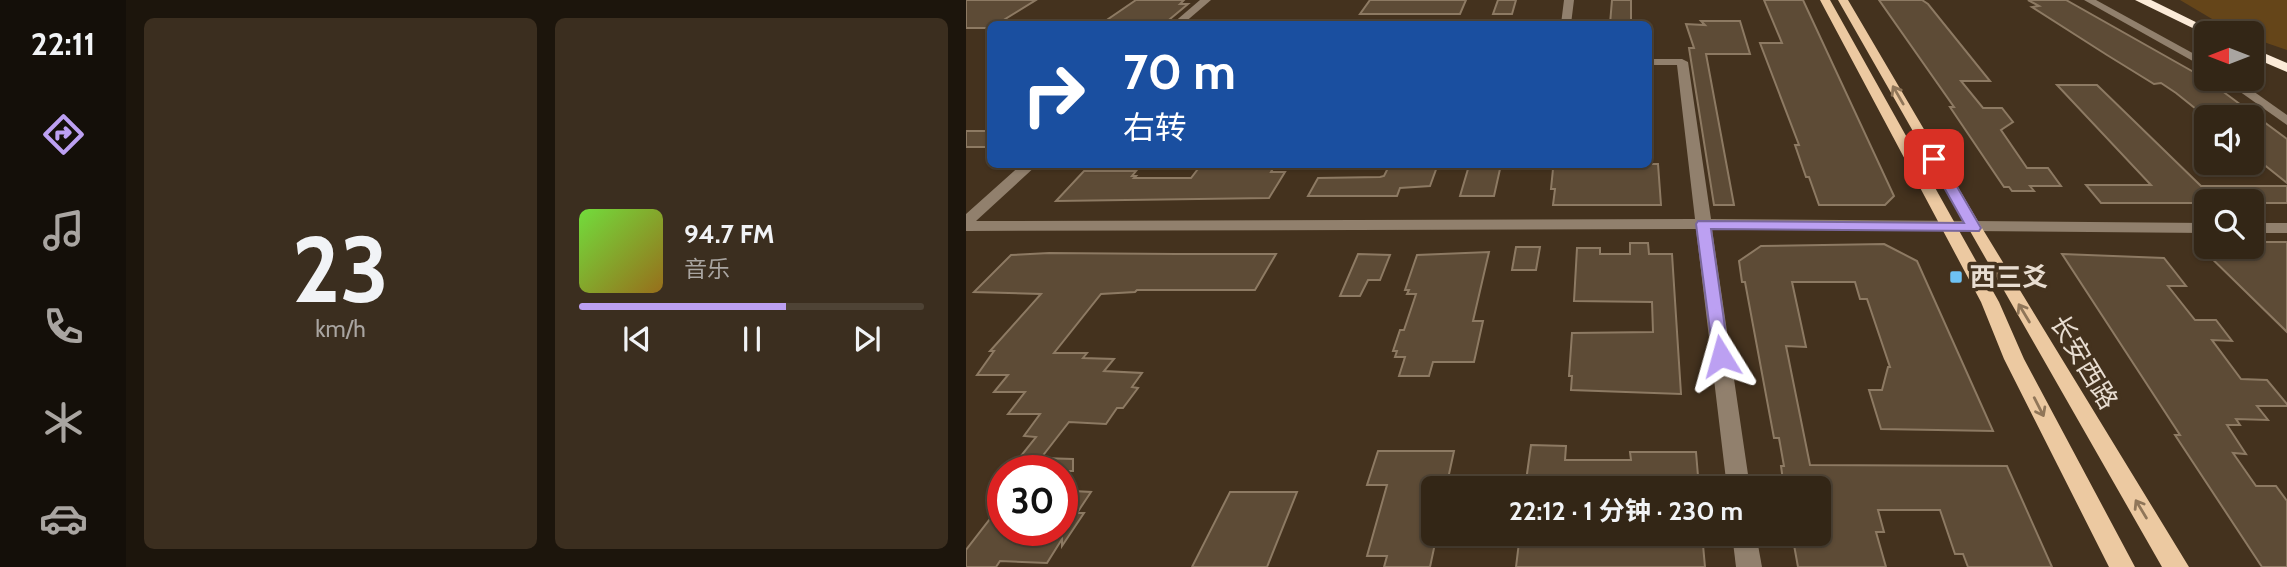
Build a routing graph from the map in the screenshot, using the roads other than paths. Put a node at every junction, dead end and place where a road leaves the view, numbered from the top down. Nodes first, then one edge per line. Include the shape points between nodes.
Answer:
1 (1206, 0) edge
2 (1216, 0) edge
3 (1569, 0) edge
4 (1825, 0) edge
5 (1843, 0) edge
6 (2089, 0) edge
7 (2141, 0) edge
8 (2161, 0) edge
9 (1181, 21) edge
10 (1192, 21) edge
11 (1566, 21) edge
12 (2196, 21) edge
13 (2194, 23) edge
14 (2264, 47) edge
15 (2264, 52) edge
16 (2287, 53) edge
17 (2264, 56) edge
18 (2194, 59) edge
19 (1652, 62) edge
20 (2284, 64) edge
21 (2245, 91) edge
22 (2287, 121) edge
23 (1010, 168) edge
24 (1027, 168) edge
25 (966, 206) edge
26 (966, 224) edge
27 (1703, 224) junction
28 (1949, 226) junction
29 (1973, 228) junction
30 (2194, 228) edge
31 (2264, 228) edge
32 (2287, 228) edge
33 (1736, 476) edge
34 (1746, 546) edge
35 (1749, 567) edge
36 (2122, 567) edge
37 (2176, 567) edge

1 - 9 street
2 - 10 street
3 - 11 street
4 - 28 main road
29 -> 5 main road, 长安西路
6 - 18 street
7 - 13 highway
8 - 12 highway
14 - 16 highway
15 - 20 highway
17 - 20 highway
19 - 27 street via 1682,62
21 - 22 street
23 - 25 street
24 - 26 street
26 - 27 street
27 - 28 street
27 - 33 street
28 - 29 street
28 -> 36 main road
29 - 30 street
37 -> 29 main road, 长安西路
31 - 32 street
34 - 35 street

